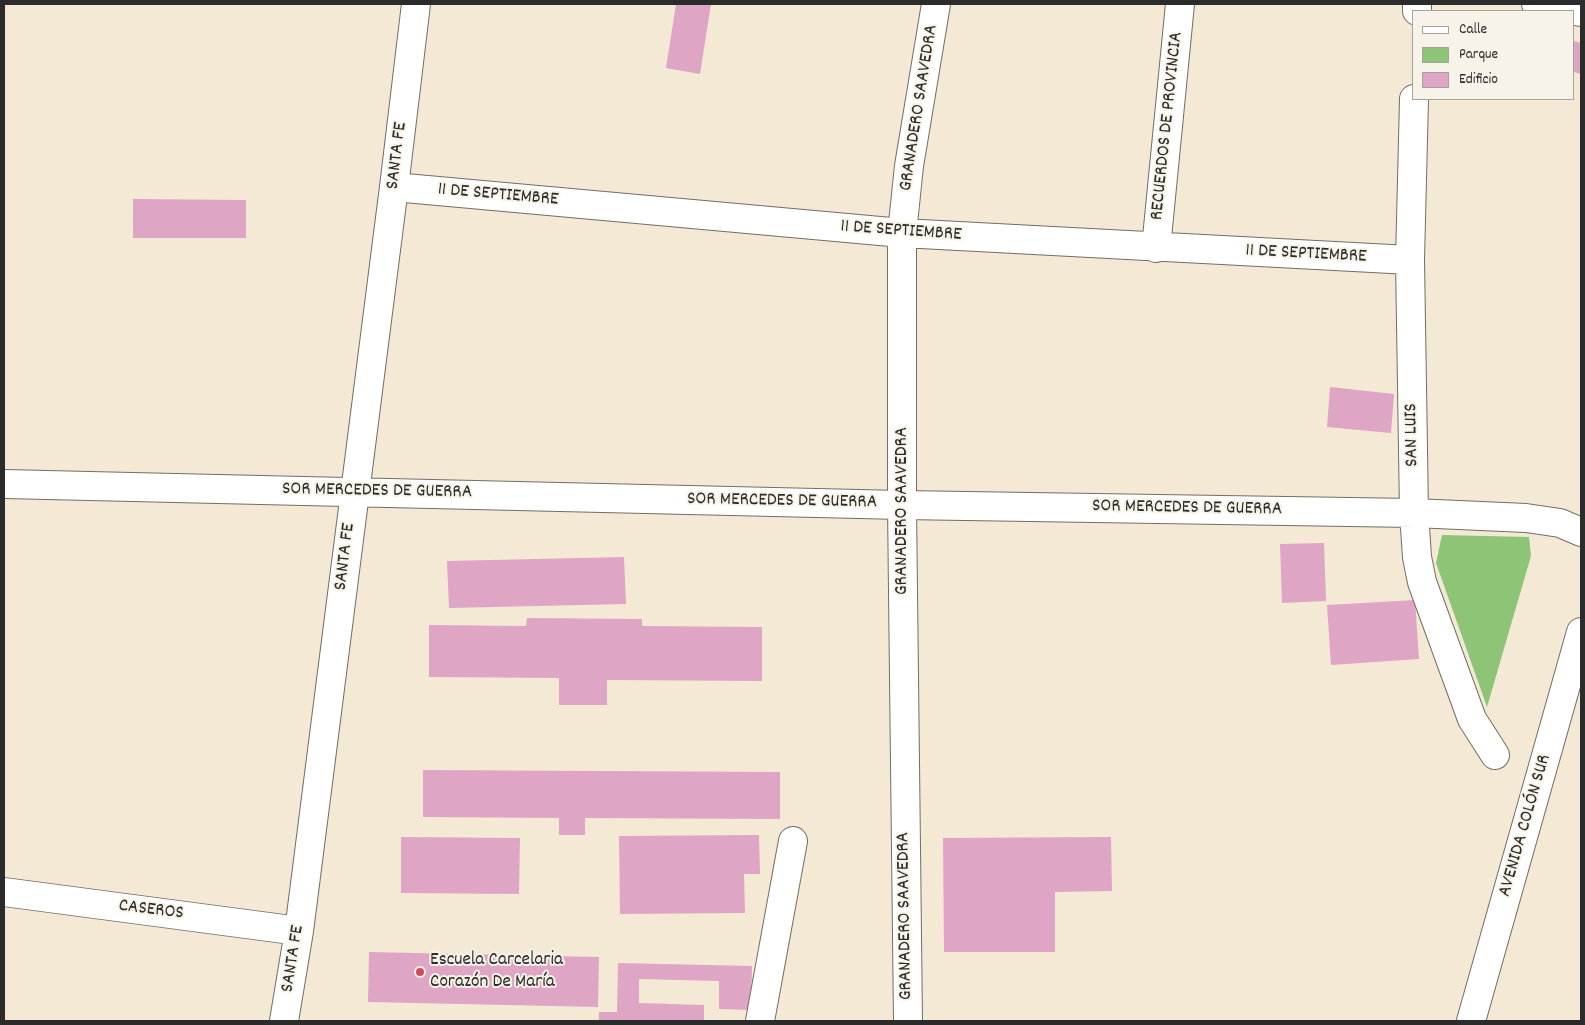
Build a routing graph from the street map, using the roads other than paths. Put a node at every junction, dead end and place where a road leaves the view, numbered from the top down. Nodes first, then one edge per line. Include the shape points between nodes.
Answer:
1 (416, 4) edge
2 (936, 4) edge
3 (1180, 4) edge
4 (1536, 4) edge
5 (1570, 10) edge
6 (1414, 100) edge
7 (394, 187) junction
8 (902, 233) junction
9 (1156, 248) junction
10 (1410, 260) junction
11 (4, 484) edge
12 (354, 491) junction
13 (902, 504) junction
14 (1414, 513) junction
15 (1571, 528) edge
16 (1581, 632) edge
17 (1495, 755) dead end
18 (793, 841) dead end
19 (4, 892) edge
20 (299, 931) junction
21 (284, 1021) edge
22 (760, 1021) edge
23 (908, 1021) edge
24 (1471, 1021) edge

1 - 7 street, SANTA FE
2 - 8 street, GRANADERO SAAVEDRA via 909,166
3 - 9 street, RECUERDOS DE PROVINCIA
4 - 5 street
6 - 10 street, SAN LUIS
7 - 8 street, 11 DE SEPTIEMBRE
7 - 12 street, SANTA FE
8 - 9 street, 11 DE SEPTIEMBRE
8 - 13 street, GRANADERO SAAVEDRA
9 - 10 street, 11 DE SEPTIEMBRE
10 - 14 street, SAN LUIS
11 - 12 street, SOR MERCEDES DE GUERRA
12 - 13 street, SOR MERCEDES DE GUERRA
12 - 20 street, SANTA FE
13 - 14 street, SOR MERCEDES DE GUERRA
13 - 23 street, GRANADERO SAAVEDRA
14 - 15 street, SOR MERCEDES DE GUERRA via 1526,518
14 - 17 street, SAN LUIS via 1422,582 1472,719
16 - 24 street, AVENIDA COLÓN SUR
18 - 22 street
19 - 20 street, CASEROS
20 - 21 street, SANTA FE

